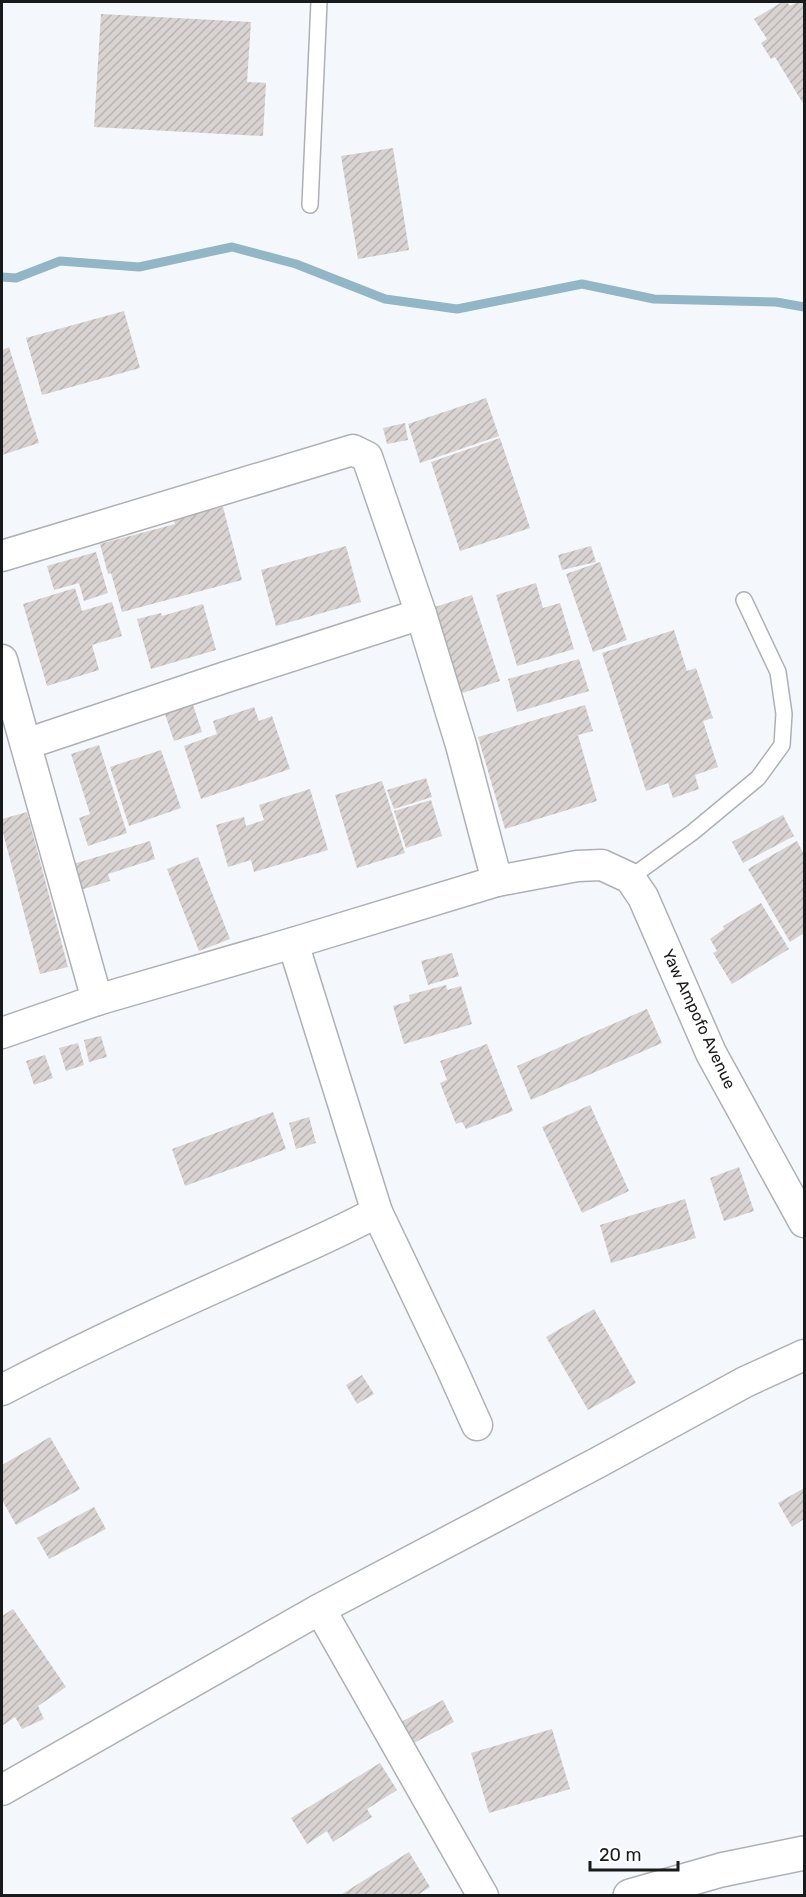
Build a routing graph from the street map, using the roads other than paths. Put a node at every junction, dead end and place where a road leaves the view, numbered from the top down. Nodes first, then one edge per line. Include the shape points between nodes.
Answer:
1 (319, 2) edge
2 (309, 205) dead end
3 (2, 556) edge
4 (744, 600) dead end
5 (421, 614) junction
6 (2, 660) edge
7 (26, 744) junction
8 (630, 878) junction
9 (497, 881) junction
10 (292, 943) junction
11 (97, 1000) junction
12 (2, 1033) edge
13 (377, 1212) junction
14 (804, 1222) edge
15 (804, 1355) edge
16 (2, 1390) edge
17 (477, 1425) dead end
18 (320, 1609) junction
19 (2, 1790) edge
20 (804, 1853) edge
21 (483, 1896) edge
22 (630, 1896) edge

1 - 2 lane
3 - 5 street via 353,450 367,457
4 - 8 lane via 778,672 784,714 782,745 758,778
5 - 7 street
5 - 9 street
6 - 7 street
7 - 11 street
8 - 9 street via 602,865 586,865
8 - 14 street, Yaw Ampofo Avenue via 643,897 711,1053
9 - 10 street
10 - 11 street
10 - 13 street
11 - 12 street
13 - 16 street
13 - 17 street
15 - 18 street via 745,1382
18 - 19 street
18 - 21 street
20 - 22 main road via 721,1870

